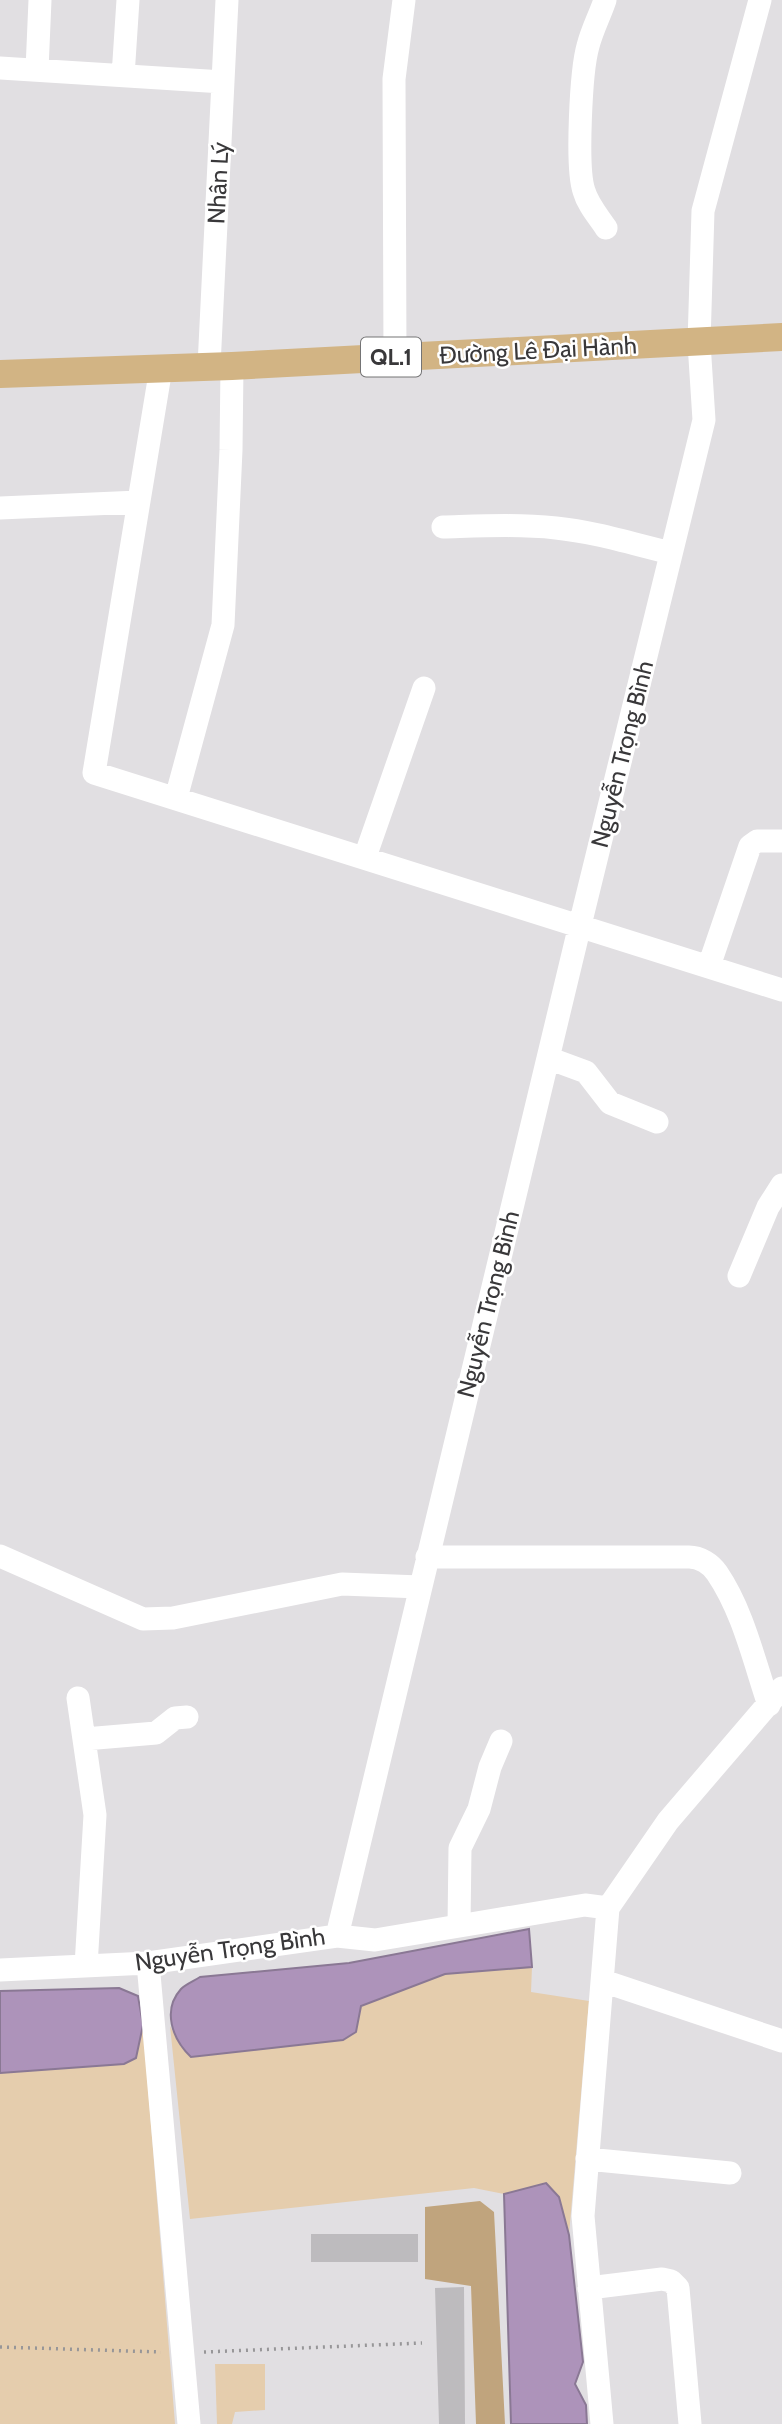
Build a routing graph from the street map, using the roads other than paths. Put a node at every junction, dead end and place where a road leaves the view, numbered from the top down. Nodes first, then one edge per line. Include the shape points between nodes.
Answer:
1 (40, 0) edge
2 (128, 0) edge
3 (227, 0) edge
4 (404, 0) edge
5 (605, 0) edge
6 (760, 0) edge
7 (0, 68) edge
8 (37, 70) junction
9 (123, 76) junction
10 (223, 82) junction
11 (606, 228) dead end
12 (782, 337) edge
13 (699, 343) junction
14 (0, 356) edge
15 (394, 357) junction
16 (220, 366) junction
17 (161, 368) junction
18 (116, 370) junction
19 (0, 374) edge
20 (139, 502) junction
21 (0, 508) edge
22 (443, 527) dead end
23 (671, 553) junction
24 (424, 688) dead end
25 (176, 798) junction
26 (782, 841) edge
27 (365, 857) junction
28 (580, 925) junction
29 (709, 966) junction
30 (782, 990) edge
31 (548, 1058) junction
32 (657, 1122) dead end
33 (782, 1185) edge
34 (739, 1276) dead end
35 (0, 1556) edge
36 (427, 1557) junction
37 (420, 1587) junction
38 (776, 1696) edge
39 (78, 1698) dead end
40 (187, 1717) dead end
41 (85, 1739) junction
42 (501, 1741) dead end
43 (608, 1908) junction
44 (460, 1926) junction
45 (337, 1936) junction
46 (148, 1963) junction
47 (86, 1966) junction
48 (0, 1970) edge
49 (603, 1981) junction
50 (782, 2041) edge
51 (587, 2159) junction
52 (730, 2173) dead end
53 (589, 2288) junction
54 (189, 2424) edge
55 (602, 2424) edge
56 (690, 2424) edge

1 - 8 street
2 - 9 street
3 - 10 street, Nhân Lý
4 - 15 street via 394,79
5 - 11 street via 585,59 581,125 583,188 587,202
6 - 13 street, Nguyễn Trọng Bình via 703,211
7 - 8 street
8 - 9 street
9 - 10 street
10 - 16 street, Nhân Lý
12 - 13 main road, Đường Lê Đại Hành / QL.1
13 - 15 main road, Đường Lê Đại Hành / QL.1
13 - 23 street, Nguyễn Trọng Bình via 704,420
14 - 18 main road
15 - 16 main road, Đường Lê Đại Hành / QL.1
16 - 17 main road, Đường Lê Đại Hành / QL.1
16 - 25 street, Nhân Lý via 231,450 223,625
17 - 18 main road, Đường Lê Đại Hành / QL.1
17 - 20 street
18 - 19 main road, Đường Lê Đại Hành / QL.1
20 - 21 street
20 - 25 street via 94,773
22 - 23 street via 556,528
23 - 28 street, Nguyễn Trọng Bình
24 - 27 street
25 - 27 street
26 - 29 street via 757,841 750,846
27 - 28 street
28 - 29 street
28 - 31 street, Nguyễn Trọng Bình
29 - 30 street
31 - 32 street via 586,1072 610,1102
31 - 36 street, Nguyễn Trọng Bình
33 - 34 street
35 - 37 street via 150,1620 342,1584
36 - 37 street, Nguyễn Trọng Bình
36 - 38 street via 700,1559 717,1573
37 - 45 street, Nguyễn Trọng Bình
38 - 43 street via 668,1821
39 - 41 street
40 - 41 street via 175,1718 156,1732
41 - 47 street via 95,1825
42 - 44 street via 479,1810 460,1848
43 - 44 street via 586,1905
43 - 49 street
44 - 45 street via 375,1940
45 - 46 street, Nguyễn Trọng Bình
46 - 47 street, Nguyễn Trọng Bình
46 - 54 street
47 - 48 street, Nguyễn Trọng Bình
49 - 50 street
49 - 51 street
51 - 52 street
51 - 53 street via 583,2216
53 - 55 street
53 - 56 street via 662,2279 678,2288

